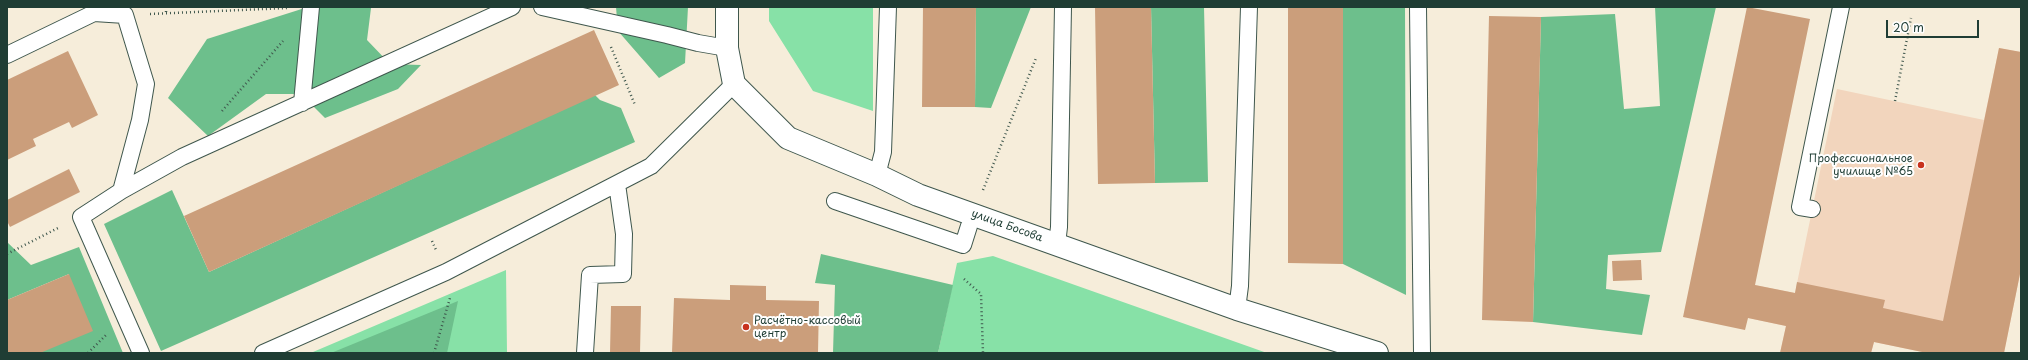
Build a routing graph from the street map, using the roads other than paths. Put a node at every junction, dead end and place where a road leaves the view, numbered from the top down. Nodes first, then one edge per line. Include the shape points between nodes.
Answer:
1 (311, 7) edge
2 (512, 7) edge
3 (542, 7) edge
4 (728, 7) edge
5 (888, 7) edge
6 (1062, 7) edge
7 (1249, 7) edge
8 (1418, 7) edge
9 (1841, 7) edge
10 (124, 11) edge
11 (727, 48) junction
12 (7, 55) edge
13 (734, 84) junction
14 (302, 103) junction
15 (877, 175) junction
16 (617, 184) junction
17 (122, 192) junction
18 (835, 200) dead end
19 (1812, 209) dead end
20 (969, 226) dead end
21 (1057, 244) junction
22 (1236, 309) junction
23 (141, 353) edge
24 (263, 353) edge
25 (585, 353) edge
26 (1377, 353) edge
27 (1422, 353) edge

1 - 14 lane
2 - 14 lane
3 - 11 lane
4 - 11 street
5 - 15 lane via 883,152
6 - 21 lane
7 - 22 lane via 1240,286
8 - 27 lane
9 - 19 lane via 1800,207
10 - 12 lane via 94,13
10 - 17 lane via 146,84
11 - 13 street
13 - 15 street, улица Босова via 788,138
13 - 16 lane via 651,166
14 - 17 lane via 182,157
15 - 21 street, улица Босова via 918,194
16 - 24 lane via 446,272
16 - 25 lane via 624,234 623,274 590,275
17 - 23 lane via 81,217
18 - 20 lane via 962,244
21 - 22 street, улица Босова
22 - 26 street, улица Босова

